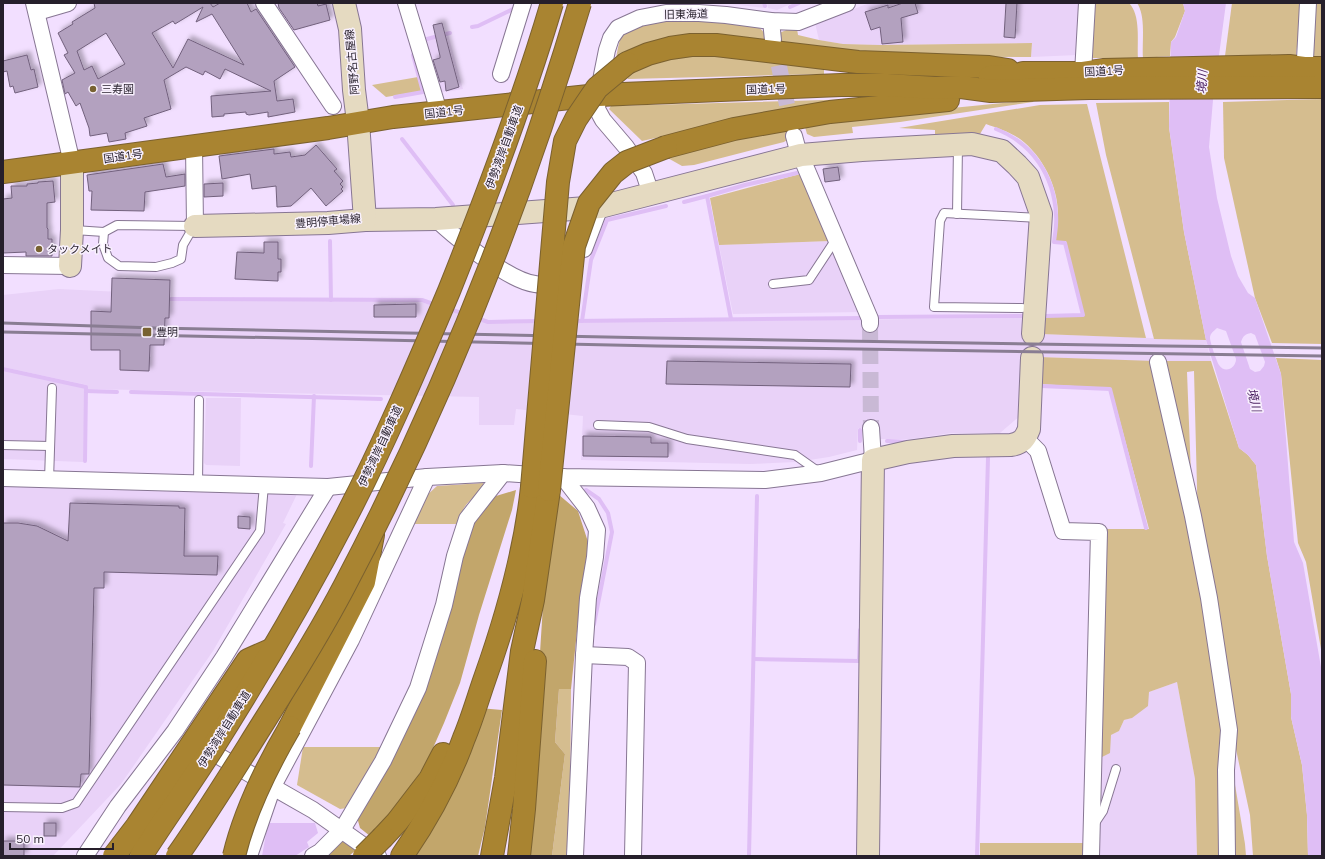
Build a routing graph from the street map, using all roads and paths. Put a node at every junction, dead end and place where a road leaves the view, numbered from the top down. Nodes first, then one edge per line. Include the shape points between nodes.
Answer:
1 (68, 3) edge
2 (264, 3) edge
3 (344, 3) edge
4 (406, 3) edge
5 (523, 3) edge
6 (552, 3) edge
7 (580, 3) edge
8 (847, 3) edge
9 (1087, 3) edge
10 (1308, 3) edge
11 (35, 8) edge
12 (639, 11) edge
13 (771, 21) junction
14 (773, 40) tunnel mouth
15 (1023, 73) junction
16 (501, 74) dead end
17 (1096, 77) junction
18 (1305, 77) edge
19 (887, 85) junction
20 (991, 91) junction
21 (598, 95) junction
22 (334, 106) dead end
23 (439, 112) junction
24 (358, 122) junction
25 (798, 145) junction
26 (958, 145) junction
27 (194, 146) junction
28 (72, 163) junction
29 (3, 172) edge
30 (651, 194) junction
31 (600, 207) junction
32 (956, 214) junction
33 (1040, 218) junction
34 (436, 219) junction
35 (365, 220) junction
36 (195, 226) junction
37 (72, 230) junction
38 (104, 232) junction
39 (836, 238) junction
40 (3, 265) edge
41 (70, 266) joint
42 (773, 284) dead end
43 (1022, 308) dead end
44 (870, 324) tunnel mouth
45 (1033, 334) dead end
46 (1032, 358) dead end
47 (1158, 362) dead end
48 (52, 388) dead end
49 (199, 400) dead end
50 (598, 425) dead end
51 (871, 428) tunnel mouth
52 (1025, 438) junction
53 (3, 445) edge
54 (50, 446) junction
55 (874, 460) junction
56 (503, 473) junction
57 (821, 473) junction
58 (3, 478) edge
59 (427, 478) junction
60 (49, 480) junction
61 (198, 483) junction
62 (264, 485) junction
63 (548, 485) junction
64 (328, 486) junction
65 (530, 513) junction
66 (375, 526) junction
67 (533, 600) junction
68 (273, 650) junction
69 (584, 655) junction
70 (175, 731) junction
71 (1116, 769) dead end
72 (273, 786) junction
73 (3, 807) edge
74 (1092, 827) junction
75 (342, 830) junction
76 (381, 847) edge
77 (403, 853) edge
78 (85, 856) edge
79 (114, 856) edge
80 (141, 856) edge
81 (177, 856) edge
82 (234, 856) edge
83 (249, 856) edge
84 (313, 856) edge
85 (364, 856) edge
86 (492, 856) edge
87 (519, 856) edge
88 (574, 856) edge
89 (633, 856) edge
90 (868, 856) edge
91 (1091, 856) edge
92 (1227, 856) edge

1 - 11 street
2 - 22 street
3 - 24 street, 阿野名古屋線 via 350,29
4 - 23 street
5 - 16 street
6 - 68 highway, 伊勢湾岸自動車道, bridge via 491,185 421,359 347,515
7 - 66 highway, bridge via 525,173 487,272 451,362
8 - 13 street, 旧東海道 via 798,22
9 - 17 street
10 - 18 street
11 - 28 street
12 - 13 street, 旧東海道 via 699,12
12 - 21 street, 旧東海道 via 618,28 611,38
13 - 14 street
15 - 17 highway, 国道1号
15 - 19 highway, 国道1号 via 1015,76
15 - 63 highway, bridge via 989,67 858,62 716,45 691,45 648,54 627,63 597,88 565,141 558,182
17 - 18 highway, 国道1号
17 - 20 highway, 国道1号
19 - 20 highway, 国道1号 via 961,87
19 - 21 highway, 国道1号
20 - 63 highway, bridge via 952,99 871,107 734,129 666,147 627,162 613,173 589,203 574,246
21 - 23 highway, 国道1号
21 - 30 street, 旧東海道 via 597,110 644,173
23 - 24 highway, 国道1号
24 - 27 highway, 国道1号
24 - 35 street, 豊明停車場線
25 - 26 street via 862,150
25 - 30 street
25 - 39 street
26 - 32 lane
26 - 33 street via 972,144 1002,151 1028,177 1041,214
27 - 28 highway, 国道1号
27 - 36 street
28 - 29 highway, 国道1号
28 - 37 street
30 - 31 street
31 - 34 street
31 - 34 street via 585,246 579,282 535,284 508,275
32 - 33 lane
32 - 43 lane via 944,213 940,221 934,307
33 - 45 street
34 - 35 street
35 - 36 street, 豊明停車場線
36 - 38 lane via 118,225
36 - 38 lane via 183,245 181,259 156,267 119,266 108,258 103,244
37 - 38 lane
37 - 41 street
39 - 42 lane via 809,280
39 - 44 street
40 - 41 street
46 - 52 street via 1028,429
47 - 92 street via 1193,516 1230,730 1226,770
48 - 54 lane
49 - 61 lane
50 - 57 lane via 649,427 687,439 795,455
51 - 55 street
52 - 55 street via 1020,443 1011,445 953,446
52 - 74 street via 1038,451 1063,531 1099,532
53 - 54 lane
54 - 60 lane
55 - 57 street
55 - 90 street
56 - 59 street
56 - 63 street
56 - 75 street via 467,519 418,688 383,761
57 - 63 street via 765,480
58 - 60 street
59 - 64 street
59 - 72 street via 351,640
60 - 61 street
61 - 62 street
62 - 64 street
62 - 73 lane via 260,531 76,803 62,808
63 - 65 highway
63 - 67 highway
63 - 69 street via 587,508 597,530
64 - 70 street via 224,657
65 - 76 highway via 508,584 446,748 430,779
65 - 77 highway via 501,633 464,739 439,795
66 - 81 highway, bridge via 308,652
66 - 82 highway, bridge via 364,582 290,728 269,762
67 - 86 highway via 522,651 506,778
67 - 87 highway via 536,654
68 - 79 highway, bridge via 248,660
68 - 80 highway, 伊勢湾岸自動車道, bridge via 212,750
69 - 88 street
69 - 89 street via 628,657 637,663
70 - 72 street
70 - 78 street via 118,806
71 - 74 lane via 1103,811
72 - 75 street
72 - 83 street
74 - 91 street
75 - 76 street
75 - 84 street
76 - 85 highway, bridge

